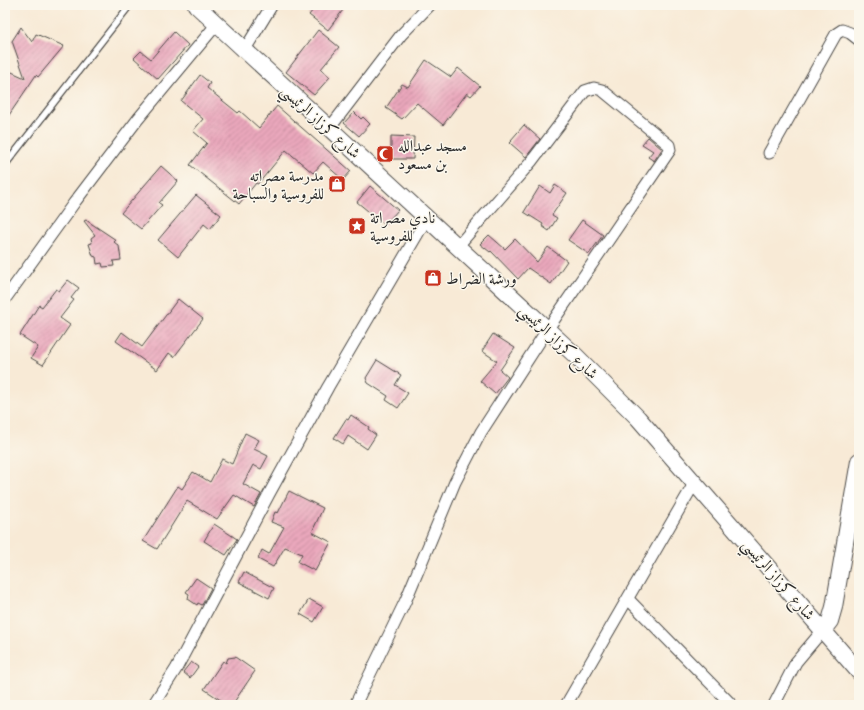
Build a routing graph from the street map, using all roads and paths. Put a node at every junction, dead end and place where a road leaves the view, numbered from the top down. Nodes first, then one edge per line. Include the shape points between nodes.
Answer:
1 (130, 5) edge
2 (196, 5) edge
3 (272, 5) edge
4 (430, 5) edge
5 (216, 25) junction
6 (859, 40) edge
7 (244, 51) junction
8 (329, 129) junction
9 (769, 153) dead end
10 (5, 165) edge
11 (427, 218) junction
12 (457, 247) junction
13 (5, 299) edge
14 (547, 330) junction
15 (859, 464) edge
16 (695, 482) junction
17 (628, 599) junction
18 (823, 630) junction
19 (859, 672) edge
20 (153, 705) edge
21 (355, 705) edge
22 (566, 705) edge
23 (732, 705) edge
24 (774, 705) edge

1 - 10 lane
2 - 5 street, شارع كرزاز الرئيسي
3 - 7 street
4 - 8 street via 396,42
5 - 7 street, شارع كرزاز الرئيسي
5 - 13 street via 74,203
6 - 9 street via 842,30 836,34
7 - 8 street, شارع كرزاز الرئيسي
8 - 11 street, شارع كرزاز الرئيسي
11 - 12 street, شارع كرزاز الرئيسي
11 - 20 street via 328,387 176,669
12 - 14 street, شارع كرزاز الرئيسي
12 - 14 street via 531,162 585,91 594,88 602,90 669,145 670,150
14 - 16 street, شارع كرزاز الرئيسي via 638,418
14 - 21 street via 481,432 455,482 405,602
15 - 18 street via 834,607 830,621
16 - 17 street
16 - 18 street, شارع كرزاز الرئيسي
17 - 22 street
17 - 23 street
18 - 19 street, شارع كرزاز الرئيسي
18 - 24 street via 796,662

